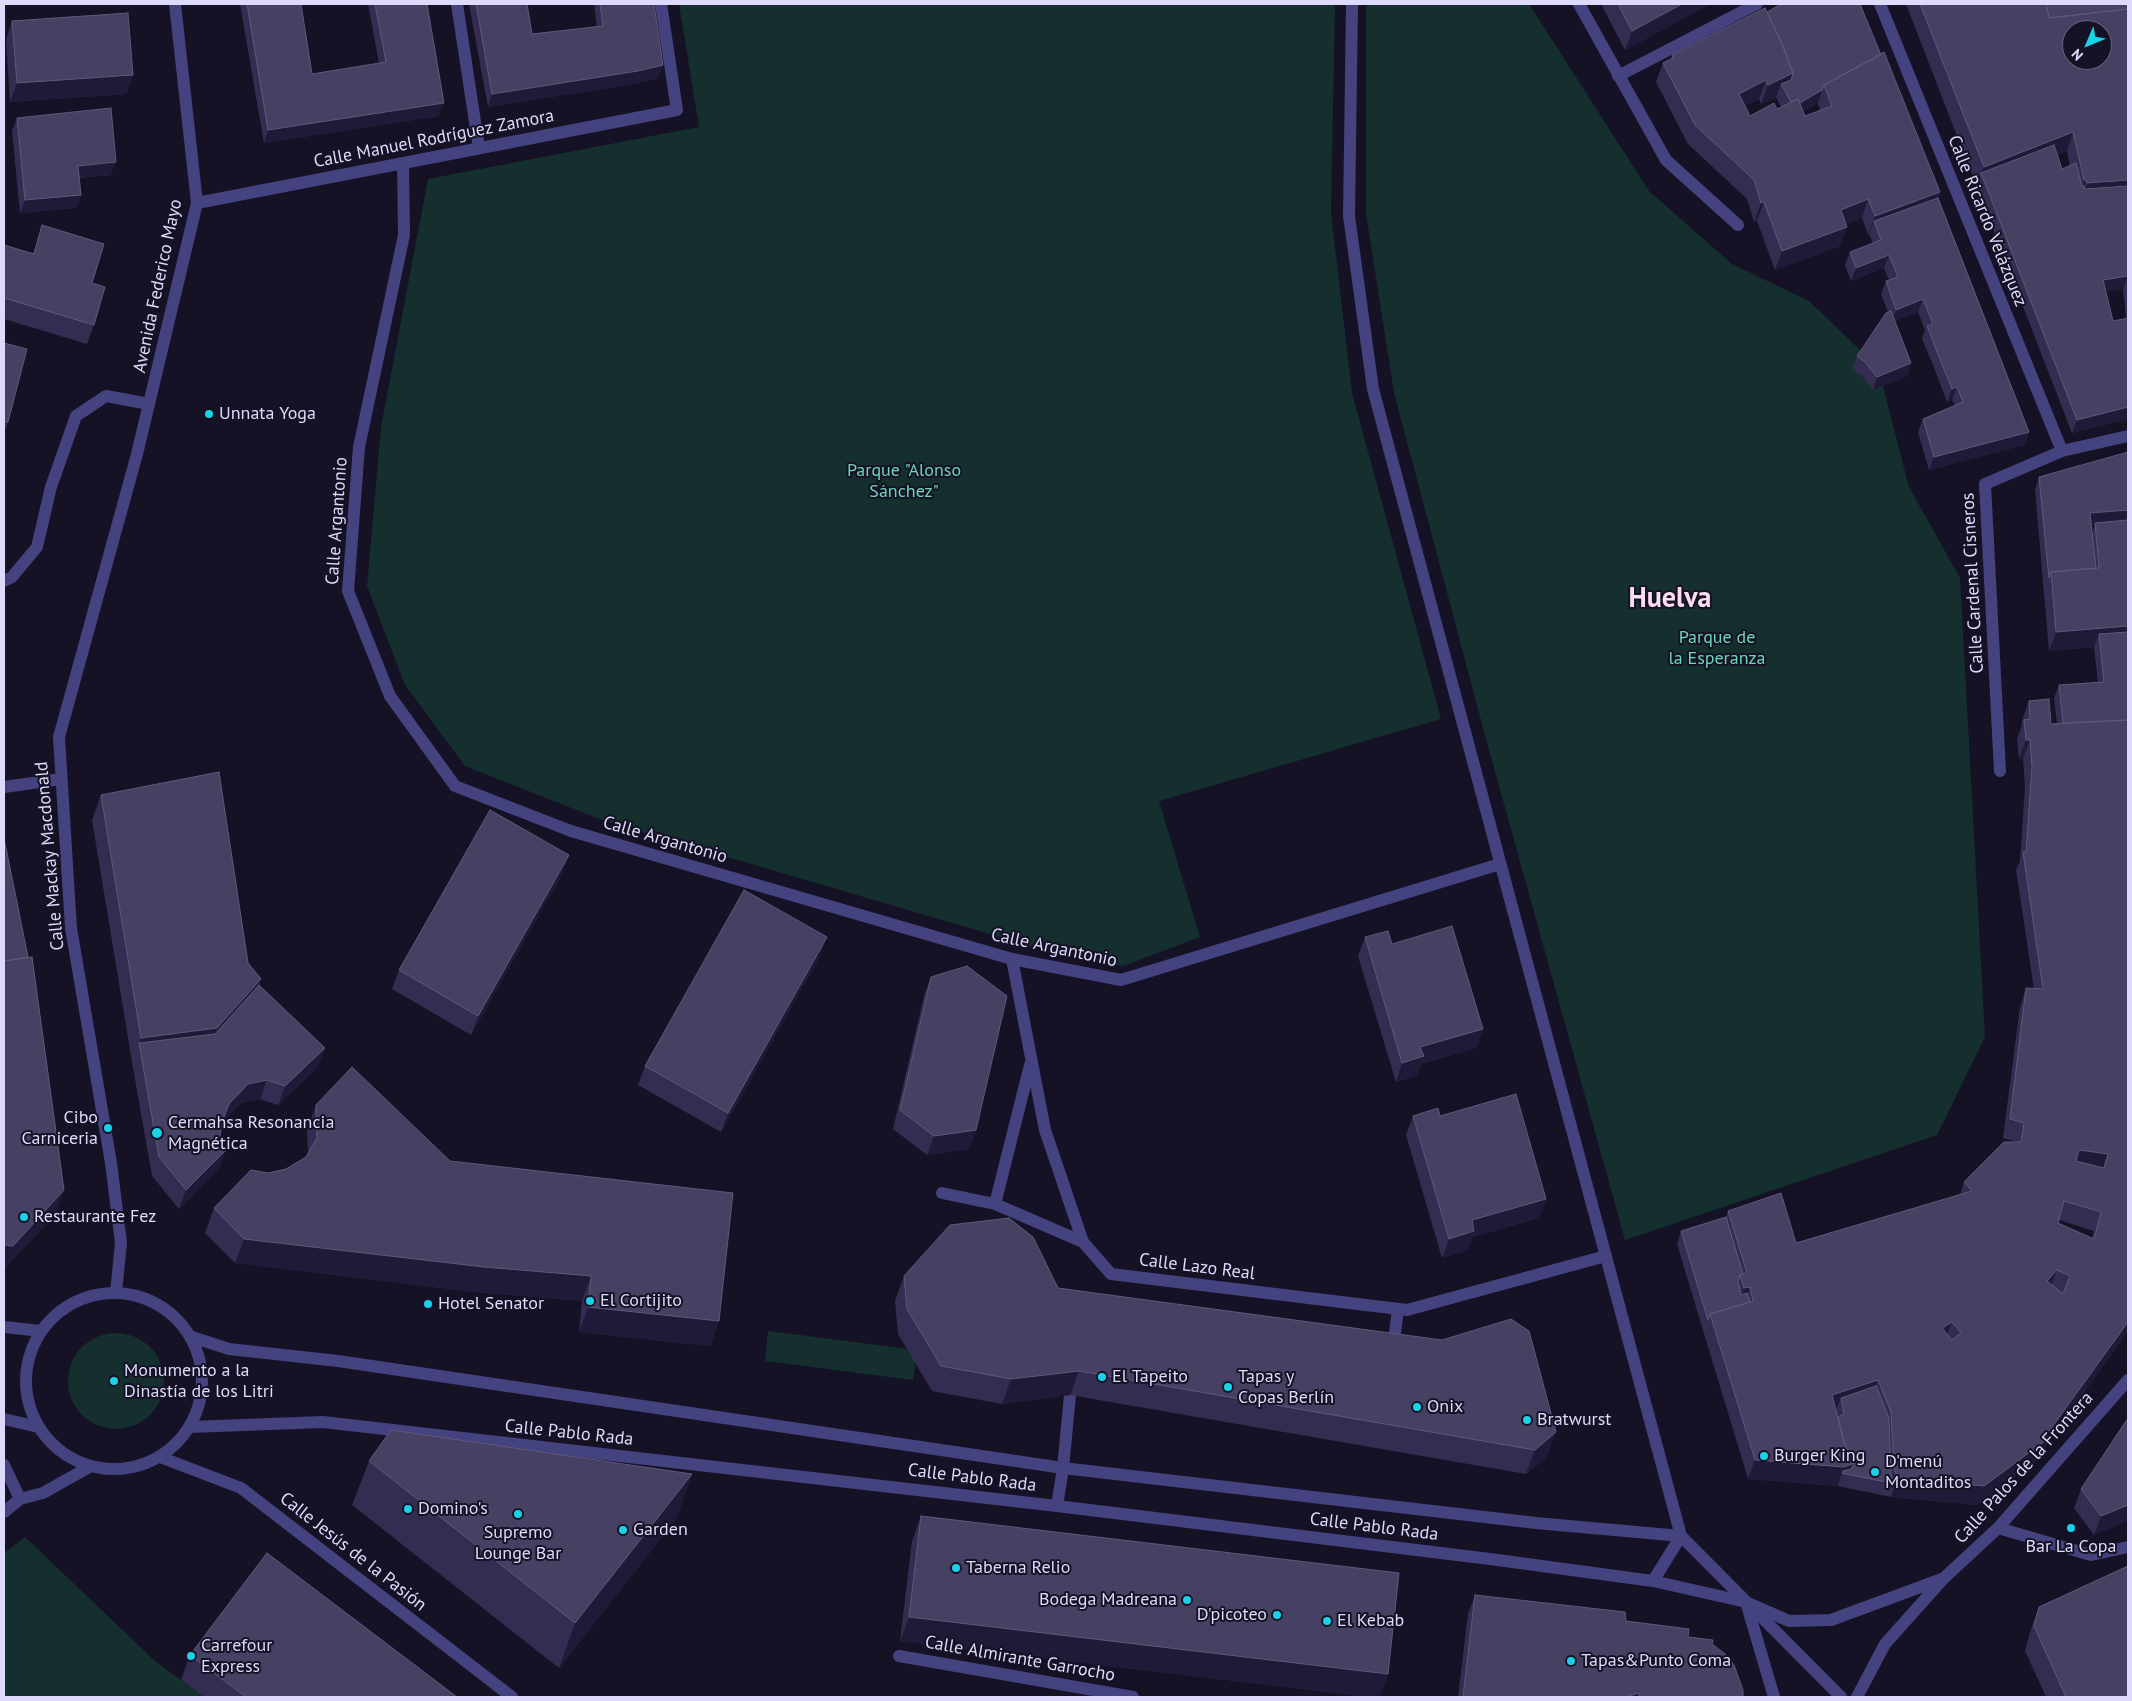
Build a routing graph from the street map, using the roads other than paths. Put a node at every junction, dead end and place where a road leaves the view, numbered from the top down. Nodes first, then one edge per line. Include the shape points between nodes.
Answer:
1 (175, 4) edge
2 (456, 4) edge
3 (661, 4) edge
4 (1352, 4) edge
5 (1578, 4) edge
6 (1757, 4) edge
7 (1880, 4) edge
8 (1618, 76) junction
9 (479, 148) junction
10 (404, 163) junction
11 (196, 202) junction
12 (1738, 225) dead end
13 (149, 404) junction
14 (2128, 436) edge
15 (2062, 451) junction
16 (137, 454) joint
17 (4, 581) edge
18 (2000, 771) dead end
19 (61, 779) junction
20 (4, 787) edge
21 (1500, 864) junction
22 (1012, 959) junction
23 (1032, 1060) junction
24 (942, 1193) dead end
25 (995, 1204) junction
26 (1083, 1242) junction
27 (1606, 1256) junction
28 (116, 1292) junction
29 (1398, 1309) junction
30 (4, 1327) edge
31 (41, 1331) junction
32 (192, 1337) junction
33 (1392, 1359) edge
34 (2128, 1380) edge
35 (1070, 1395) edge
36 (4, 1419) edge
37 (38, 1427) junction
38 (190, 1427) junction
39 (160, 1457) junction
40 (4, 1465) edge
41 (91, 1466) junction
42 (1063, 1468) junction
43 (20, 1499) junction
44 (1057, 1506) junction
45 (4, 1512) edge
46 (1998, 1528) junction
47 (1681, 1536) junction
48 (2128, 1547) edge
49 (1944, 1578) junction
50 (1653, 1581) junction
51 (1746, 1602) junction
52 (900, 1656) dead end
53 (512, 1697) edge
54 (1133, 1697) edge
55 (1774, 1697) edge
56 (1841, 1697) edge
57 (1857, 1697) edge

1 - 11 street, Avenida Federico Mayo
2 - 9 street
3 - 9 street, Calle Manuel Rodríguez Zamora via 677,110
4 - 21 street via 1348,216 1373,389
5 - 8 street
6 - 8 street
7 - 15 street, Calle Ricardo Velázquez
8 - 12 street via 1666,160
9 - 10 street, Calle Manuel Rodríguez Zamora
10 - 11 street, Calle Manuel Rodríguez Zamora
10 - 22 street, Calle Argantonio via 404,234 359,447 348,590 390,696 455,786 571,831
11 - 13 street, Avenida Federico Mayo
13 - 16 street, Avenida Federico Mayo
13 - 17 street via 106,396 76,416 51,487 36,547 12,577
14 - 15 street, Calle Cardenal Cisneros
15 - 18 street, Calle Cardenal Cisneros via 1985,484
16 - 19 street, Calle Mackay Macdonald via 58,737
19 - 20 street
19 - 28 street, Calle Mackay Macdonald via 71,928 112,1163 121,1243
21 - 22 street, Calle Argantonio via 1121,980
21 - 27 street
22 - 23 street, Calle Lazo Real
23 - 25 street
23 - 26 street, Calle Lazo Real via 1045,1130
24 - 25 street
25 - 26 street
26 - 29 street, Calle Lazo Real via 1111,1274
27 - 29 street, Calle Lazo Real via 1407,1310
27 - 47 street
28 - 31 street via 87,1296 69,1305
28 - 32 street via 160,1304
29 - 33 street
30 - 31 street
31 - 37 street via 30,1354 26,1378 28,1404
32 - 38 street via 203,1383 200,1406
32 - 42 street, Calle Pablo Rada via 229,1349 338,1360
34 - 46 street, Calle Palos de la Frontera
35 - 42 street
36 - 37 street
37 - 41 street via 58,1449
38 - 39 street via 177,1444
38 - 44 street, Calle Pablo Rada via 323,1422
39 - 41 street via 139,1466 115,1470
39 - 53 street, Calle Jesús de la Pasión via 241,1488
40 - 43 street
41 - 43 street via 43,1493
42 - 44 street
42 - 47 street, Calle Pablo Rada via 1536,1523
43 - 45 street
44 - 50 street, Calle Pablo Rada
46 - 48 street via 2091,1556
46 - 49 street, Calle Palos de la Frontera
47 - 50 street
47 - 51 street
49 - 51 street via 1831,1620 1789,1621
49 - 57 street, Calle Palos de la Frontera via 1886,1644
50 - 51 street, Calle Pablo Rada
51 - 55 street
51 - 56 street
52 - 54 street, Calle Almirante Garrocho

